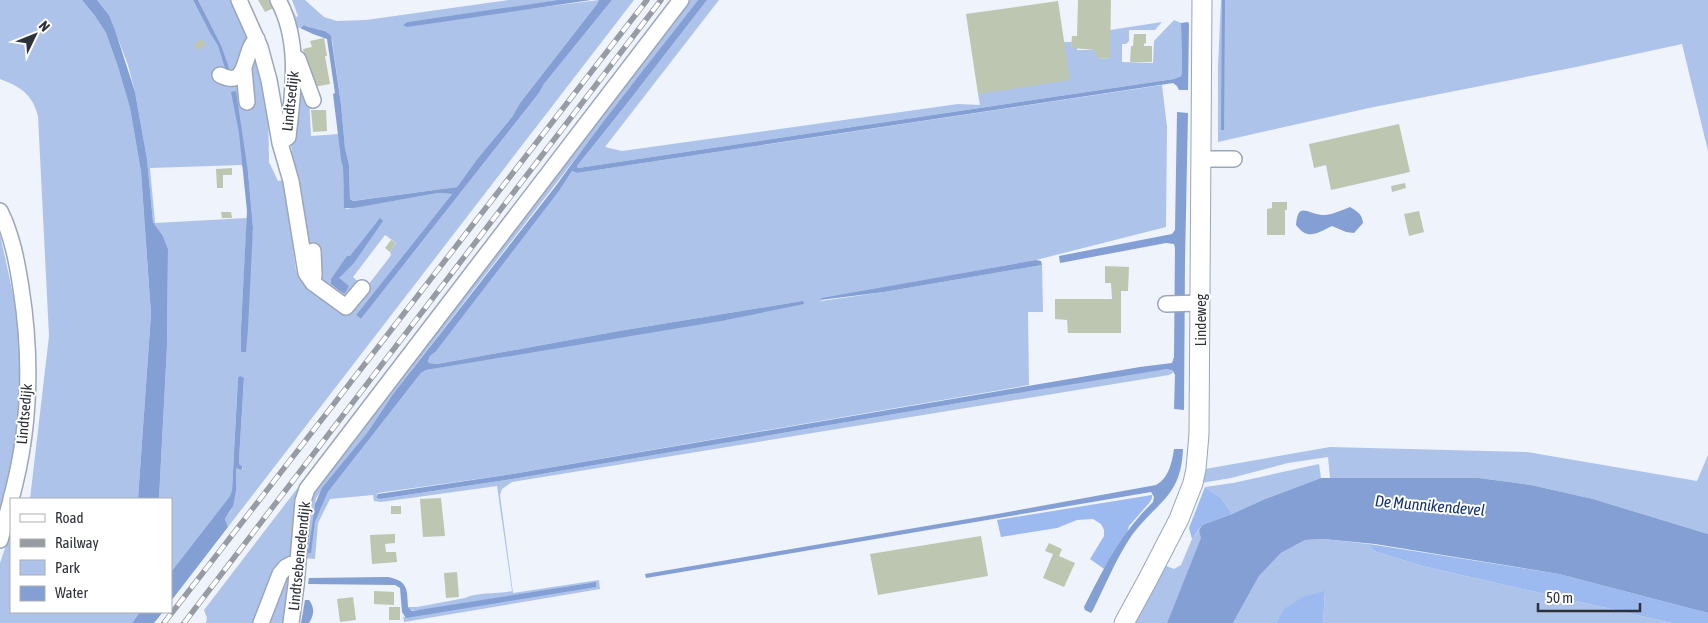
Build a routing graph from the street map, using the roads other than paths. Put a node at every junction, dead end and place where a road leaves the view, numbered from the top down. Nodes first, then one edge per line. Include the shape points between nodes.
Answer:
1 (239, 0) edge
2 (681, 0) edge
3 (1202, 0) edge
4 (276, 6) edge
5 (256, 39) junction
6 (294, 48) junction
7 (244, 70) junction
8 (220, 75) dead end
9 (309, 94) dead end
10 (247, 102) dead end
11 (280, 143) junction
12 (1200, 159) junction
13 (1234, 159) dead end
14 (0, 211) edge
15 (313, 251) dead end
16 (313, 283) junction
17 (362, 288) dead end
18 (11, 498) edge
19 (10, 503) edge
20 (0, 540) edge
21 (298, 561) junction
22 (261, 623) edge
23 (291, 623) edge
24 (1124, 623) edge

1 - 5 street, Lindtsedijk
2 - 21 street, Lindtsebenedendijk via 306,489
3 - 12 main road, Lindeweg
4 - 6 street, Lindtsedijk via 282,7
5 - 7 street via 249,50
5 - 11 street, Lindtsedijk via 269,80
6 - 9 street
6 - 11 street, Lindtsedijk via 288,137
7 - 8 street via 233,78
7 - 10 street
11 - 16 street via 291,181 304,268
12 - 13 street
12 - 24 main road, Lindeweg via 1181,304 1199,434 1194,483
14 - 18 street, Lindtsedijk via 17,259 28,362 26,413 18,474
15 - 16 street
16 - 17 street via 346,307
19 - 20 street, Lindtsedijk
21 - 22 street via 280,574
21 - 23 street, Lindtsebenedendijk

